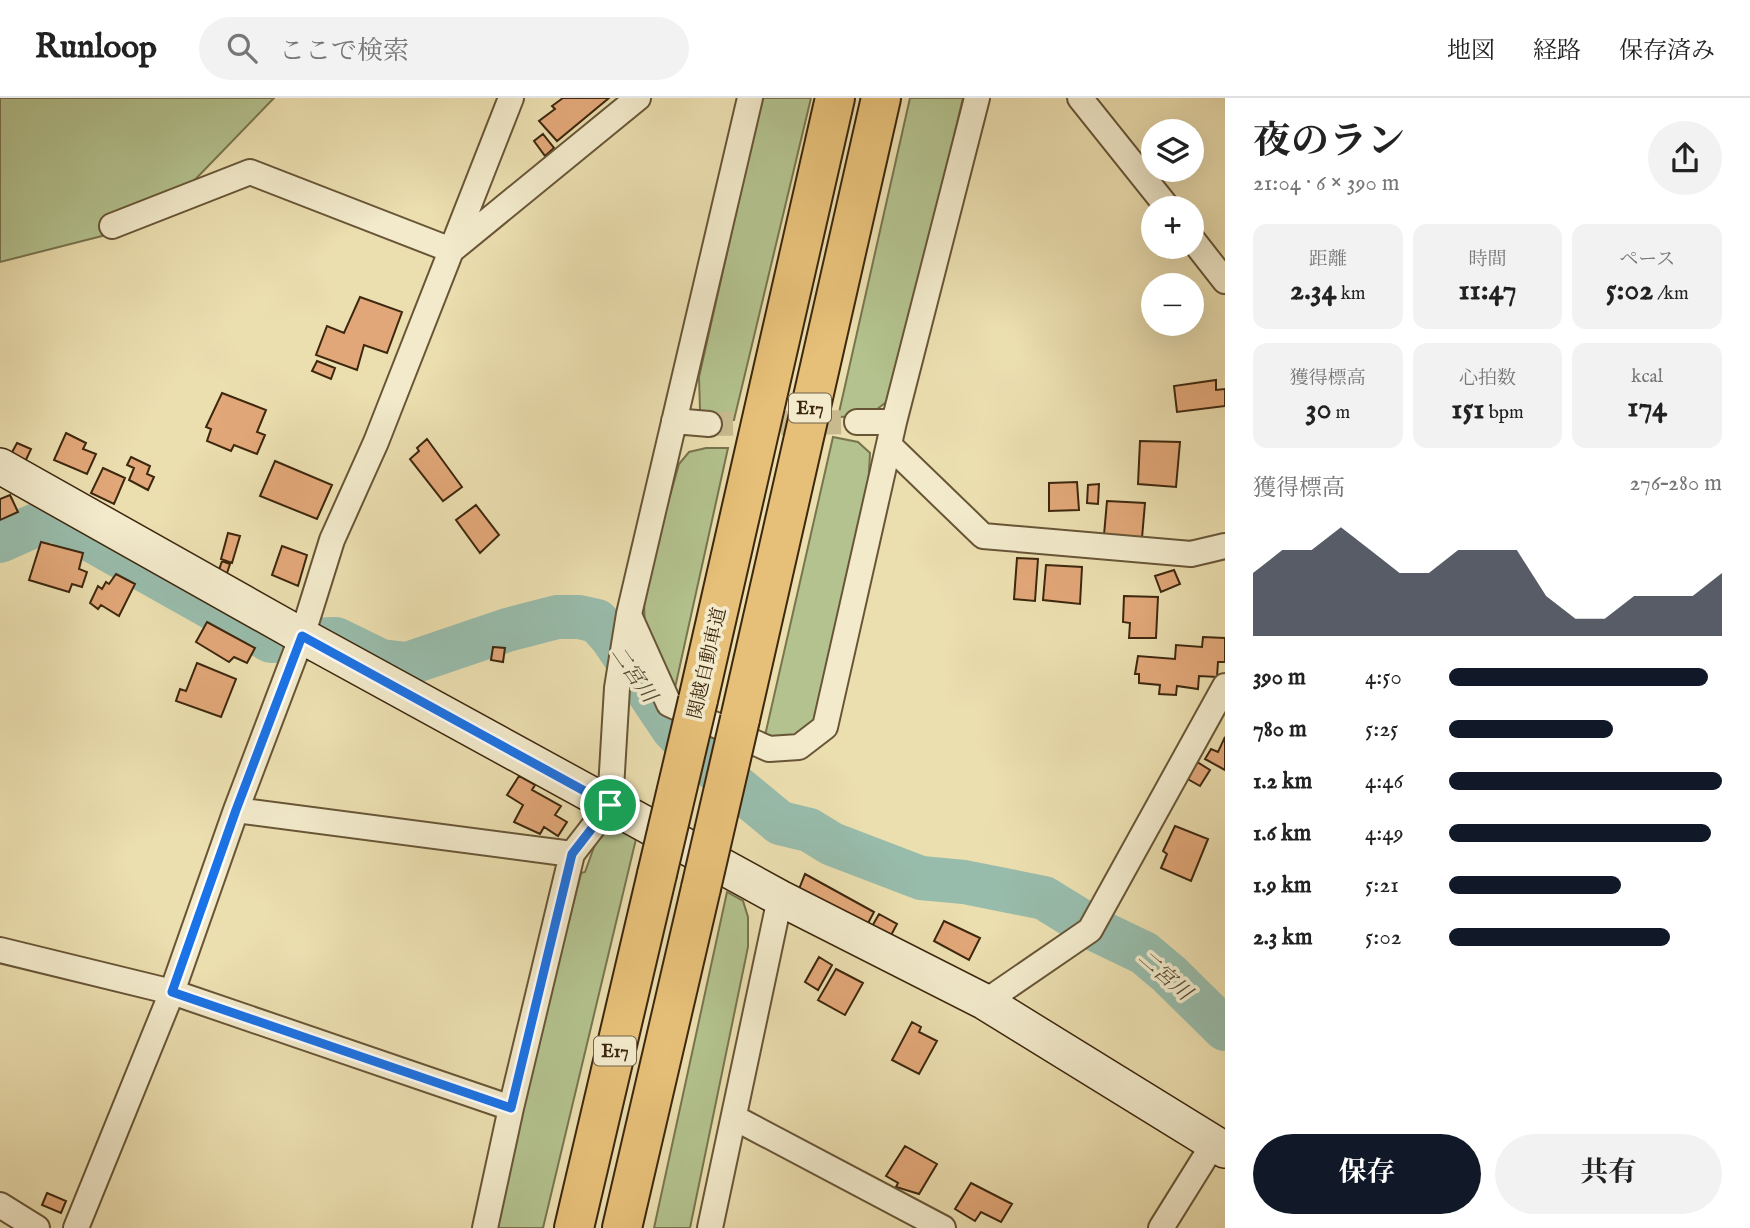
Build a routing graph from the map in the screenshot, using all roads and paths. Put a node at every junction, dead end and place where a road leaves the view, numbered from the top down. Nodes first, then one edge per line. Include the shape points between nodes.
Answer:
1 (510, 98) edge
2 (638, 98) edge
3 (750, 98) edge
4 (835, 98) edge
5 (881, 98) edge
6 (977, 98) edge
7 (1080, 98) edge
8 (1158, 196) edge
9 (112, 226) dead end
10 (451, 250) junction
11 (1204, 254) edge
12 (1225, 281) edge
13 (674, 421) junction
14 (857, 422) tunnel mouth
15 (894, 422) junction
16 (709, 424) tunnel mouth
17 (890, 446) junction
18 (0, 466) edge
19 (1225, 546) edge
20 (629, 614) junction
21 (302, 636) junction
22 (1225, 686) edge
23 (610, 805) junction
24 (236, 810) junction
25 (572, 854) junction
26 (780, 898) junction
27 (0, 950) edge
28 (172, 992) junction
29 (985, 1002) junction
30 (511, 1108) junction
31 (735, 1118) junction
32 (1220, 1147) edge
33 (0, 1205) edge
34 (37, 1228) edge
35 (76, 1228) edge
36 (485, 1228) edge
37 (574, 1228) edge
38 (622, 1228) edge
39 (710, 1228) edge
40 (943, 1228) edge
41 (1161, 1228) edge

1 - 10 street
2 - 10 street
3 - 13 street
4 - 37 highway, 関越自動車道 / E17, bridge
5 - 38 highway, E17, bridge
6 - 15 street
7 - 8 street
9 - 10 street via 250,172
10 - 21 street via 376,442 332,540
11 - 12 street
13 - 16 street
13 - 20 street
14 - 15 street
15 - 17 street
17 - 19 street via 983,536 1191,554
17 - 20 street via 825,727 799,747 769,748 669,704
18 - 21 street
20 - 23 street via 617,688
21 - 23 street
21 - 24 street
22 - 29 street via 1090,930
23 - 25 street
23 - 26 street
24 - 25 street
24 - 28 street
25 - 30 street
26 - 29 street
26 - 31 street
27 - 28 street
28 - 30 street
28 - 35 street
29 - 32 street
30 - 36 street
31 - 39 street
31 - 40 street
32 - 41 street
33 - 34 street

